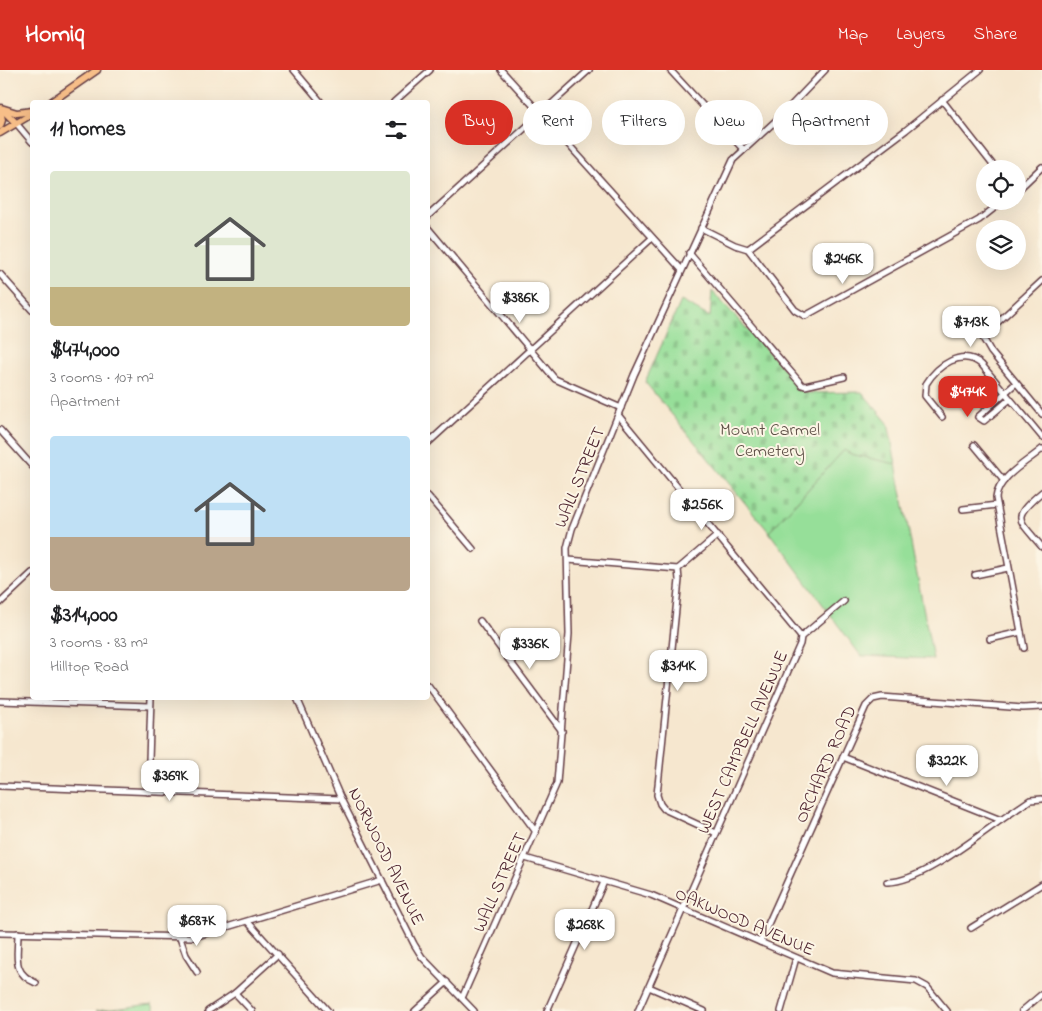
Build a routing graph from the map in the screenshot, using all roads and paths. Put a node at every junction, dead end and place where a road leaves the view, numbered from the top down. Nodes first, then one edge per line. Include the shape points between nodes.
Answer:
1 (97, 70) edge
2 (294, 70) edge
3 (303, 70) edge
4 (430, 70) edge
5 (501, 70) edge
6 (589, 70) edge
7 (670, 70) edge
8 (825, 70) edge
9 (980, 70) edge
10 (298, 75) junction
11 (54, 100) edge
12 (319, 100) edge
13 (396, 100) edge
14 (528, 100) edge
15 (556, 100) edge
16 (942, 100) junction
17 (0, 108) edge
18 (30, 112) edge
19 (30, 114) edge
20 (16, 124) junction
21 (0, 126) edge
22 (523, 129) edge
23 (0, 133) edge
24 (30, 140) edge
25 (568, 145) edge
26 (743, 149) junction
27 (989, 160) edge
28 (1042, 167) edge
29 (1026, 182) edge
30 (992, 210) edge
31 (430, 214) edge
32 (701, 228) junction
33 (430, 230) edge
34 (652, 238) junction
35 (748, 249) junction
36 (689, 252) junction
37 (682, 269) junction
38 (0, 274) edge
39 (1042, 283) edge
40 (30, 308) edge
41 (529, 350) junction
42 (844, 377) dead end
43 (1016, 383) junction
44 (1004, 392) junction
45 (1010, 399) junction
46 (621, 408) junction
47 (1042, 414) edge
48 (619, 416) junction
49 (942, 417) dead end
50 (0, 430) edge
51 (1042, 438) edge
52 (430, 441) edge
53 (974, 445) dead end
54 (1042, 449) edge
55 (30, 464) edge
56 (1004, 481) junction
57 (1042, 492) edge
58 (430, 498) edge
59 (997, 505) junction
60 (963, 509) dead end
61 (718, 535) junction
62 (1042, 547) edge
63 (473, 550) dead end
64 (568, 560) junction
65 (1008, 568) junction
66 (678, 569) junction
67 (30, 575) edge
68 (975, 575) dead end
69 (844, 601) dead end
70 (0, 603) edge
71 (480, 622) dead end
72 (1020, 632) junction
73 (801, 637) junction
74 (990, 639) dead end
75 (1024, 648) dead end
76 (430, 689) edge
77 (151, 700) edge
78 (298, 700) edge
79 (0, 702) edge
80 (150, 706) junction
81 (1042, 707) edge
82 (562, 731) junction
83 (843, 757) junction
84 (0, 786) edge
85 (148, 792) junction
86 (1042, 798) edge
87 (342, 799) junction
88 (1001, 820) junction
89 (536, 832) junction
90 (716, 833) junction
91 (525, 858) junction
92 (382, 880) junction
93 (604, 882) junction
94 (886, 882) dead end
95 (1042, 884) edge
96 (684, 909) junction
97 (248, 922) junction
98 (971, 928) dead end
99 (0, 933) edge
100 (18, 933) junction
101 (180, 938) junction
102 (760, 942) junction
103 (278, 954) junction
104 (796, 958) junction
105 (197, 972) dead end
106 (447, 982) junction
107 (36, 983) dead end
108 (649, 987) junction
109 (236, 993) junction
110 (1042, 994) edge
111 (462, 998) junction
112 (324, 1006) junction
113 (208, 1011) edge
114 (252, 1011) edge
115 (319, 1011) edge
116 (328, 1011) edge
117 (415, 1011) edge
118 (474, 1011) edge
119 (547, 1011) edge
120 (638, 1011) edge
121 (704, 1011) edge
122 (781, 1011) edge
123 (947, 1011) edge
124 (1022, 1011) edge

1 - 11 main road
2 - 10 street
3 - 10 street
4 - 13 street
5 - 14 street
6 - 15 street
7 - 26 street
8 - 26 street, WALL STREET
9 - 16 street
10 - 12 street
16 - 27 street
16 - 35 street
17 - 18 main road via 17,113
17 - 20 main road
17 - 21 main road
19 - 20 main road
20 - 23 main road
20 - 24 street
22 - 31 street
25 - 34 street
26 - 32 street, WALL STREET via 733,160
28 - 29 street
30 - 35 street via 805,316 795,310
32 - 35 street
32 - 36 street, WALL STREET
33 - 41 street
34 - 37 street
34 - 41 street
36 - 37 street, WALL STREET
36 - 42 street via 802,385
37 - 46 street, WALL STREET
38 - 40 street
39 - 43 street via 983,338
41 - 46 street via 559,382
41 - 52 street
43 - 44 street
43 - 47 street
44 - 45 street
44 - 45 street via 978,417 984,421
44 - 49 street via 978,361 968,357 955,358 932,376 925,388 927,399
45 - 51 street
46 - 48 street, WALL STREET
48 - 61 street
48 - 64 street, WALL STREET via 572,529 567,544
50 - 55 street
53 - 56 street
54 - 56 street
56 - 59 street via 996,494
57 - 62 street via 1024,508 1020,517
58 - 63 street
59 - 60 street
59 - 65 street
61 - 66 street
61 - 73 street
64 - 66 street
64 - 82 street, WALL STREET via 569,634
65 - 68 street
65 - 72 street
66 - 90 street via 658,798 664,809
67 - 70 street
69 - 73 street, WEST CAMPBELL AVENUE
71 - 82 street
72 - 74 street
72 - 75 street
73 - 90 street, WEST CAMPBELL AVENUE
76 - 89 street
77 - 80 street
78 - 87 street, NORWOOD AVENUE
79 - 80 street
80 - 85 street
81 - 83 street, ORCHARD ROAD via 878,697 866,706
82 - 89 street, WALL STREET via 557,783
83 - 88 street
83 - 102 street, ORCHARD ROAD
84 - 85 street
85 - 87 street
86 - 88 street via 1030,800
87 - 92 street, NORWOOD AVENUE
88 - 94 street via 944,860 899,881
89 - 91 street, WALL STREET
90 - 96 street, WEST CAMPBELL AVENUE
91 - 93 street, OAKWOOD AVENUE
91 - 111 street, WALL STREET
92 - 97 street
92 - 106 street, NORWOOD AVENUE via 422,957
93 - 96 street, OAKWOOD AVENUE via 651,895
93 - 119 street
95 - 98 street
96 - 102 street, OAKWOOD AVENUE
96 - 108 street, WEST CAMPBELL AVENUE
97 - 101 street via 204,936
97 - 103 street
99 - 100 street
100 - 101 street
100 - 107 street via 18,968 24,977
101 - 105 street
102 - 104 street, OAKWOOD AVENUE
103 - 109 street
103 - 112 street
104 - 122 street
104 - 123 street, OAKWOOD AVENUE via 836,974 916,981 927,987
106 - 111 street, NORWOOD AVENUE
106 - 117 street
108 - 120 street, WEST CAMPBELL AVENUE
108 - 121 street
109 - 113 street
109 - 114 street
110 - 124 street
111 - 118 street, NORWOOD AVENUE
112 - 115 street
112 - 116 street

